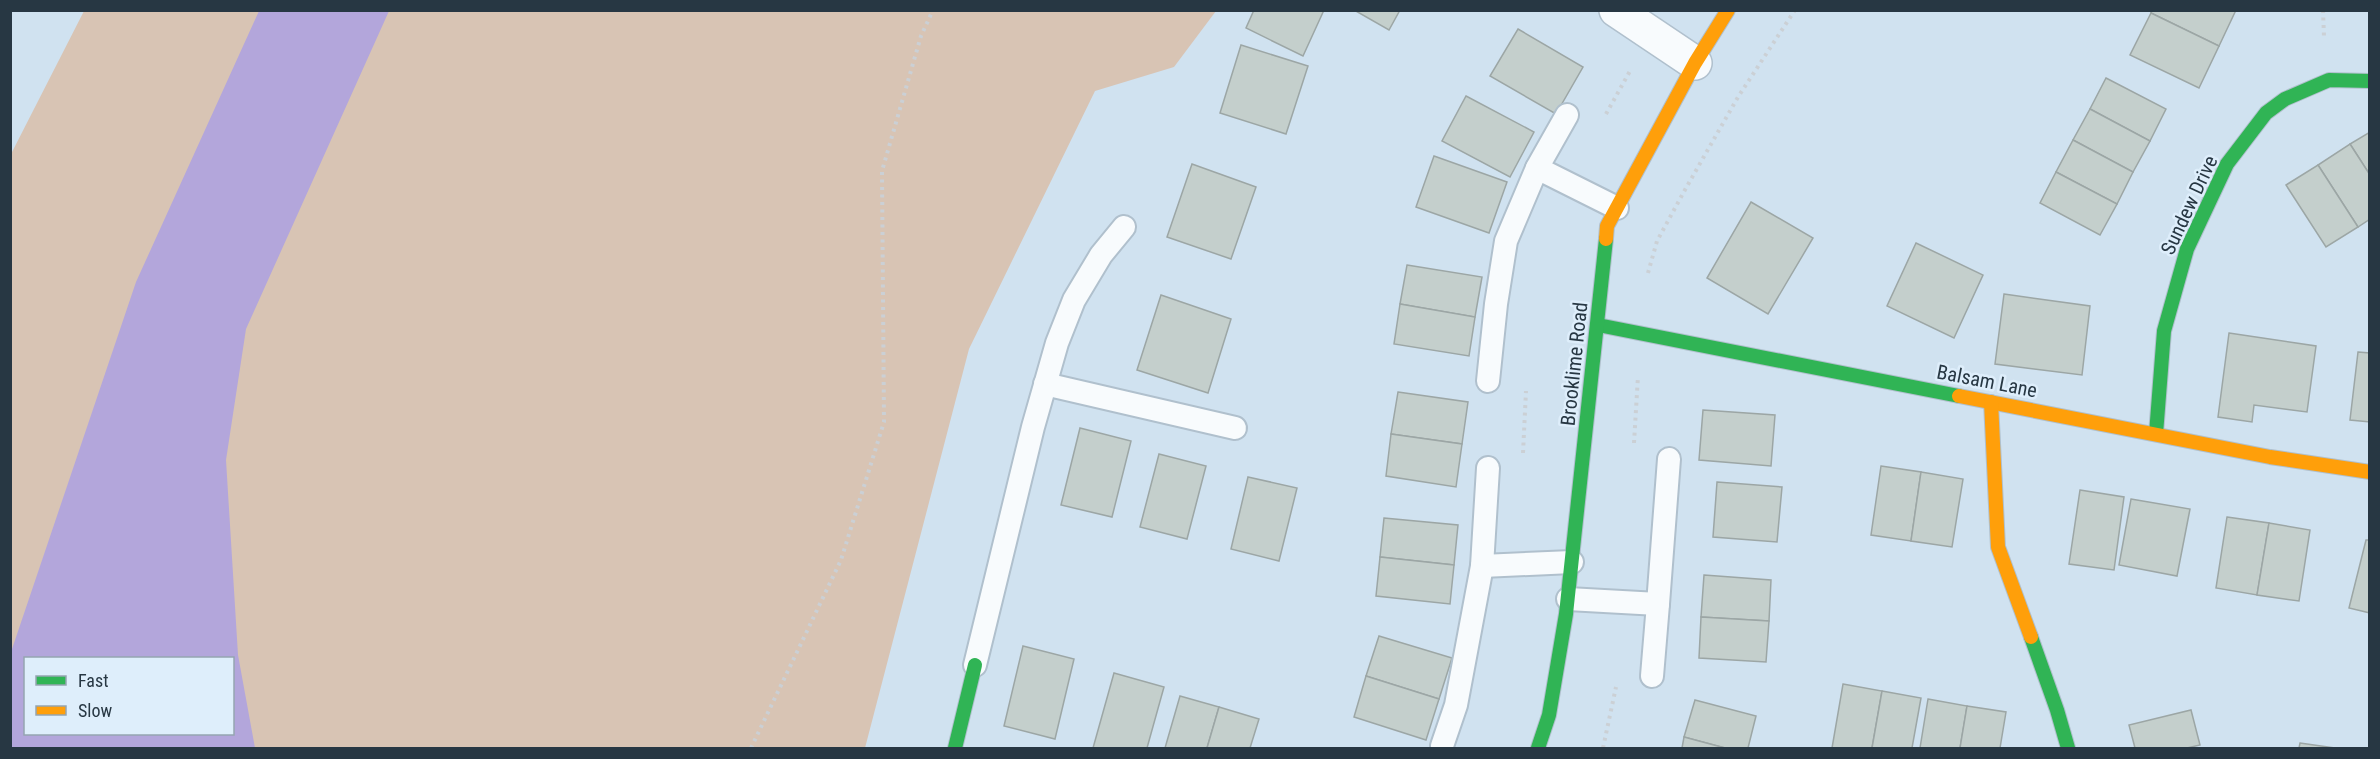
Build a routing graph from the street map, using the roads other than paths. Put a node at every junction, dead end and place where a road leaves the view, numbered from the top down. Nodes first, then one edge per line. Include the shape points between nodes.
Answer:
1 (1616, 10) edge
2 (1728, 10) edge
3 (1695, 63) junction
4 (2370, 81) edge
5 (1567, 115) dead end
6 (1537, 168) junction
7 (1617, 208) junction
8 (1124, 227) dead end
9 (1598, 325) junction
10 (1488, 381) dead end
11 (1045, 384) junction
12 (1991, 402) junction
13 (1235, 428) dead end
14 (2156, 434) junction
15 (1669, 459) dead end
16 (1488, 468) dead end
17 (2370, 472) edge
18 (1572, 562) junction
19 (1482, 566) junction
20 (1568, 598) junction
21 (1658, 604) junction
22 (975, 664) joint
23 (1652, 675) dead end
24 (1442, 746) dead end
25 (955, 748) edge
26 (1538, 748) edge
27 (2068, 748) edge

1 - 3 street
2 - 3 street, Brooklime Road
3 - 7 street, Brooklime Road
4 - 14 street, Sundew Drive via 2329,80 2285,99 2266,113 2227,164 2187,249 2164,331
5 - 6 lane
6 - 7 lane
6 - 10 lane via 1506,241
7 - 9 street, Brooklime Road via 1607,226
8 - 11 lane via 1101,255 1074,300
9 - 12 street, Balsam Lane
9 - 18 street, Brooklime Road
11 - 13 lane
11 - 22 lane
12 - 14 street, Balsam Lane
12 - 27 street via 1998,547
14 - 17 street, Balsam Lane
15 - 21 lane
16 - 19 lane
18 - 19 lane
18 - 20 street, Brooklime Road
19 - 24 lane via 1456,705
20 - 21 lane
20 - 26 street, Brooklime Road via 1549,715
21 - 23 lane
22 - 25 street

